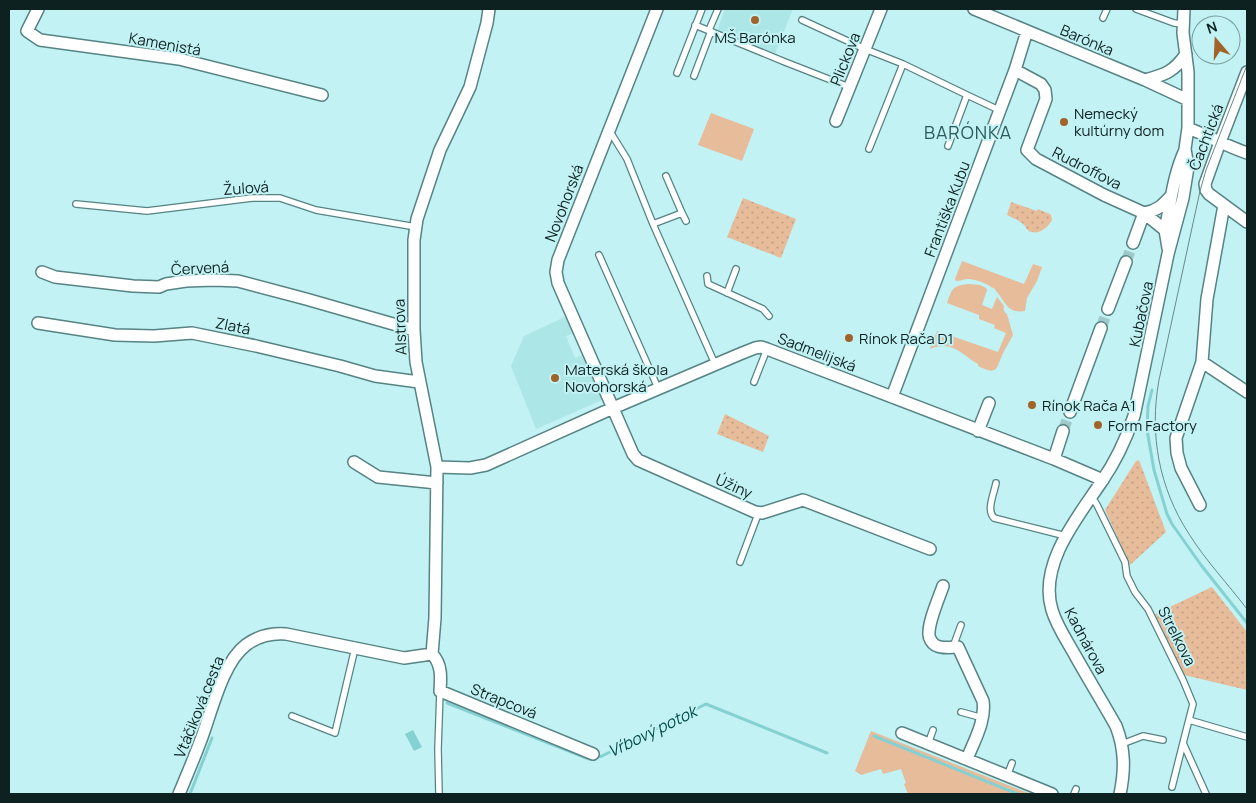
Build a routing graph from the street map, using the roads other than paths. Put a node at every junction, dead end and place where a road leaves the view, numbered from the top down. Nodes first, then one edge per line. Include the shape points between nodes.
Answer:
1 (38, 9) edge
2 (489, 9) edge
3 (657, 9) edge
4 (702, 9) edge
5 (718, 9) edge
6 (881, 9) edge
7 (974, 9) edge
8 (1107, 9) edge
9 (1136, 9) edge
10 (1184, 9) edge
11 (1103, 18) dead end
12 (802, 20) dead end
13 (1183, 24) junction
14 (695, 25) junction
15 (710, 31) junction
16 (1027, 31) junction
17 (865, 49) junction
18 (1186, 54) junction
19 (903, 64) junction
20 (1016, 70) junction
21 (1247, 72) edge
22 (677, 73) dead end
23 (694, 76) dead end
24 (1144, 80) junction
25 (849, 87) junction
26 (322, 95) dead end
27 (967, 95) junction
28 (1188, 100) junction
29 (1001, 111) junction
30 (836, 121) dead end
31 (1188, 128) junction
32 (608, 130) junction
33 (1220, 142) junction
34 (948, 146) dead end
35 (869, 149) dead end
36 (1186, 149) junction
37 (1247, 153) edge
38 (666, 176) dead end
39 (1171, 196) junction
40 (76, 204) dead end
41 (1224, 205) junction
42 (682, 213) junction
43 (1144, 213) junction
44 (686, 221) dead end
45 (1247, 222) edge
46 (653, 224) junction
47 (416, 227) junction
48 (1165, 230) junction
49 (1133, 243) tunnel mouth
50 (1168, 254) junction
51 (599, 256) dead end
52 (1126, 262) tunnel mouth
53 (736, 269) dead end
54 (42, 272) dead end
55 (707, 276) dead end
56 (727, 292) junction
57 (1108, 309) tunnel mouth
58 (769, 316) dead end
59 (38, 323) dead end
60 (1100, 328) tunnel mouth
61 (414, 330) junction
62 (768, 349) junction
63 (1202, 362) junction
64 (715, 364) junction
65 (419, 382) junction
66 (754, 382) dead end
67 (658, 388) junction
68 (1247, 392) edge
69 (892, 397) junction
70 (989, 403) dead end
71 (613, 408) junction
72 (1070, 412) tunnel mouth
73 (978, 430) junction
74 (1063, 431) tunnel mouth
75 (1054, 459) junction
76 (354, 462) dead end
77 (437, 467) junction
78 (1103, 480) junction
79 (437, 483) junction
80 (996, 483) dead end
81 (1091, 496) junction
82 (1200, 505) dead end
83 (755, 512) junction
84 (1066, 536) junction
85 (930, 549) dead end
86 (740, 562) dead end
87 (943, 586) dead end
88 (961, 625) dead end
89 (953, 647) junction
90 (355, 648) junction
91 (432, 654) junction
92 (440, 691) junction
93 (961, 712) dead end
94 (292, 716) dead end
95 (983, 718) junction
96 (1189, 720) junction
97 (933, 730) dead end
98 (902, 733) dead end
99 (1247, 737) edge
100 (1163, 740) dead end
101 (1183, 743) junction
102 (928, 744) junction
103 (1122, 744) junction
104 (593, 754) dead end
105 (967, 759) junction
106 (1012, 763) dead end
107 (1007, 776) junction
108 (1172, 787) dead end
109 (179, 794) edge
110 (439, 794) edge
111 (1052, 794) edge
112 (1120, 794) edge
113 (1206, 794) edge

1 - 26 street, Kamenistá via 27,31 40,40 179,59
2 - 47 street, Alstrova via 470,87 440,150
3 - 32 street, Novohorská
4 - 14 lane
5 - 15 lane
6 - 17 street, Plickova
7 - 16 street, Barónka
8 - 11 lane
9 - 13 lane
10 - 13 street, Kubačova
12 - 17 lane
13 - 18 street, Kubačova
14 - 15 lane
14 - 22 lane
15 - 23 lane
15 - 25 lane
16 - 20 street, Františka Kubu
16 - 24 street, Barónka
17 - 19 lane
17 - 25 street, Plickova
18 - 24 street via 1176,68
18 - 28 street, Kubačova
19 - 27 lane
19 - 35 lane
20 - 29 street, Františka Kubu
20 - 43 street, Rudroffova via 1041,84 1046,99 1024,148 1036,160
21 - 33 street, Čachtická
24 - 28 street, Barónka
25 - 30 street, Plickova
27 - 29 lane
27 - 34 lane
28 - 31 street, Kubačova
29 - 69 street, Františka Kubu
31 - 33 street
31 - 36 street, Kubačova
32 - 46 lane via 627,159
32 - 71 street, Novohorská via 556,272
33 - 37 street
33 - 41 street, Čachtická via 1205,187
36 - 39 street, Kubačova via 1178,165
36 - 50 street, Kubačova via 1187,175
38 - 42 lane
39 - 43 street via 1162,206
39 - 48 street, Kubačova
40 - 47 lane, Žulová via 147,211 252,198 280,198 316,210
41 - 45 street
41 - 63 street via 1207,299
42 - 44 lane
42 - 46 lane
43 - 48 street, Rudroffova
43 - 49 street
46 - 64 lane
47 - 61 street, Alstrova
48 - 50 street
50 - 78 street, Kubačova via 1134,416 1123,445
51 - 67 lane
52 - 57 street
53 - 56 lane
54 - 61 street, Červená via 55,277 133,286 159,287 186,280 238,281
55 - 56 lane via 708,284
56 - 58 lane via 763,309
59 - 65 street, Zlatá via 116,336 200,334 376,376
60 - 72 street
61 - 65 street, Alstrova
62 - 64 street, Sadmelijská via 755,348
62 - 66 lane
62 - 69 street, Sadmelijská
63 - 68 street
63 - 82 street via 1176,438 1181,468
64 - 67 street, Sadmelijská
65 - 77 street, Alstrova
67 - 71 street, Sadmelijská
69 - 73 street, Sadmelijská
70 - 73 street
71 - 77 street, Sadmelijská via 486,465
71 - 83 street, Úžiny via 636,459
73 - 75 street, Sadmelijská
74 - 75 street
75 - 78 street, Sadmelijská
76 - 79 street via 378,477
77 - 79 street, Alstrova
78 - 81 street, Kadnárova
79 - 91 street, Alstrova
80 - 84 lane via 990,510 994,518
81 - 84 street, Kadnárova
81 - 96 lane, Strelkova via 1125,562 1127,576 1135,592 1148,609 1183,680 1193,704
83 - 85 street, Úžiny via 762,513 803,500
83 - 86 lane via 757,517
84 - 103 street, Kadnárova via 1051,573 1051,608 1116,726
87 - 89 street via 929,636 935,645
88 - 89 lane
89 - 95 street via 958,647 984,701
90 - 91 street, Vtáčiková cesta via 404,658
90 - 94 lane via 334,733
90 - 109 street, Vtáčiková cesta via 274,633 246,645 224,677
91 - 92 street via 439,666
92 - 104 street, Strapcová
92 - 110 lane
93 - 95 lane
95 - 105 street
96 - 99 lane
96 - 101 lane, Strelkova
97 - 102 lane
98 - 102 street
100 - 103 lane via 1143,736
101 - 108 lane, Strelkova
101 - 113 lane
102 - 105 street
103 - 112 street, Kadnárova via 1124,773
105 - 107 street
106 - 107 lane
107 - 111 street

